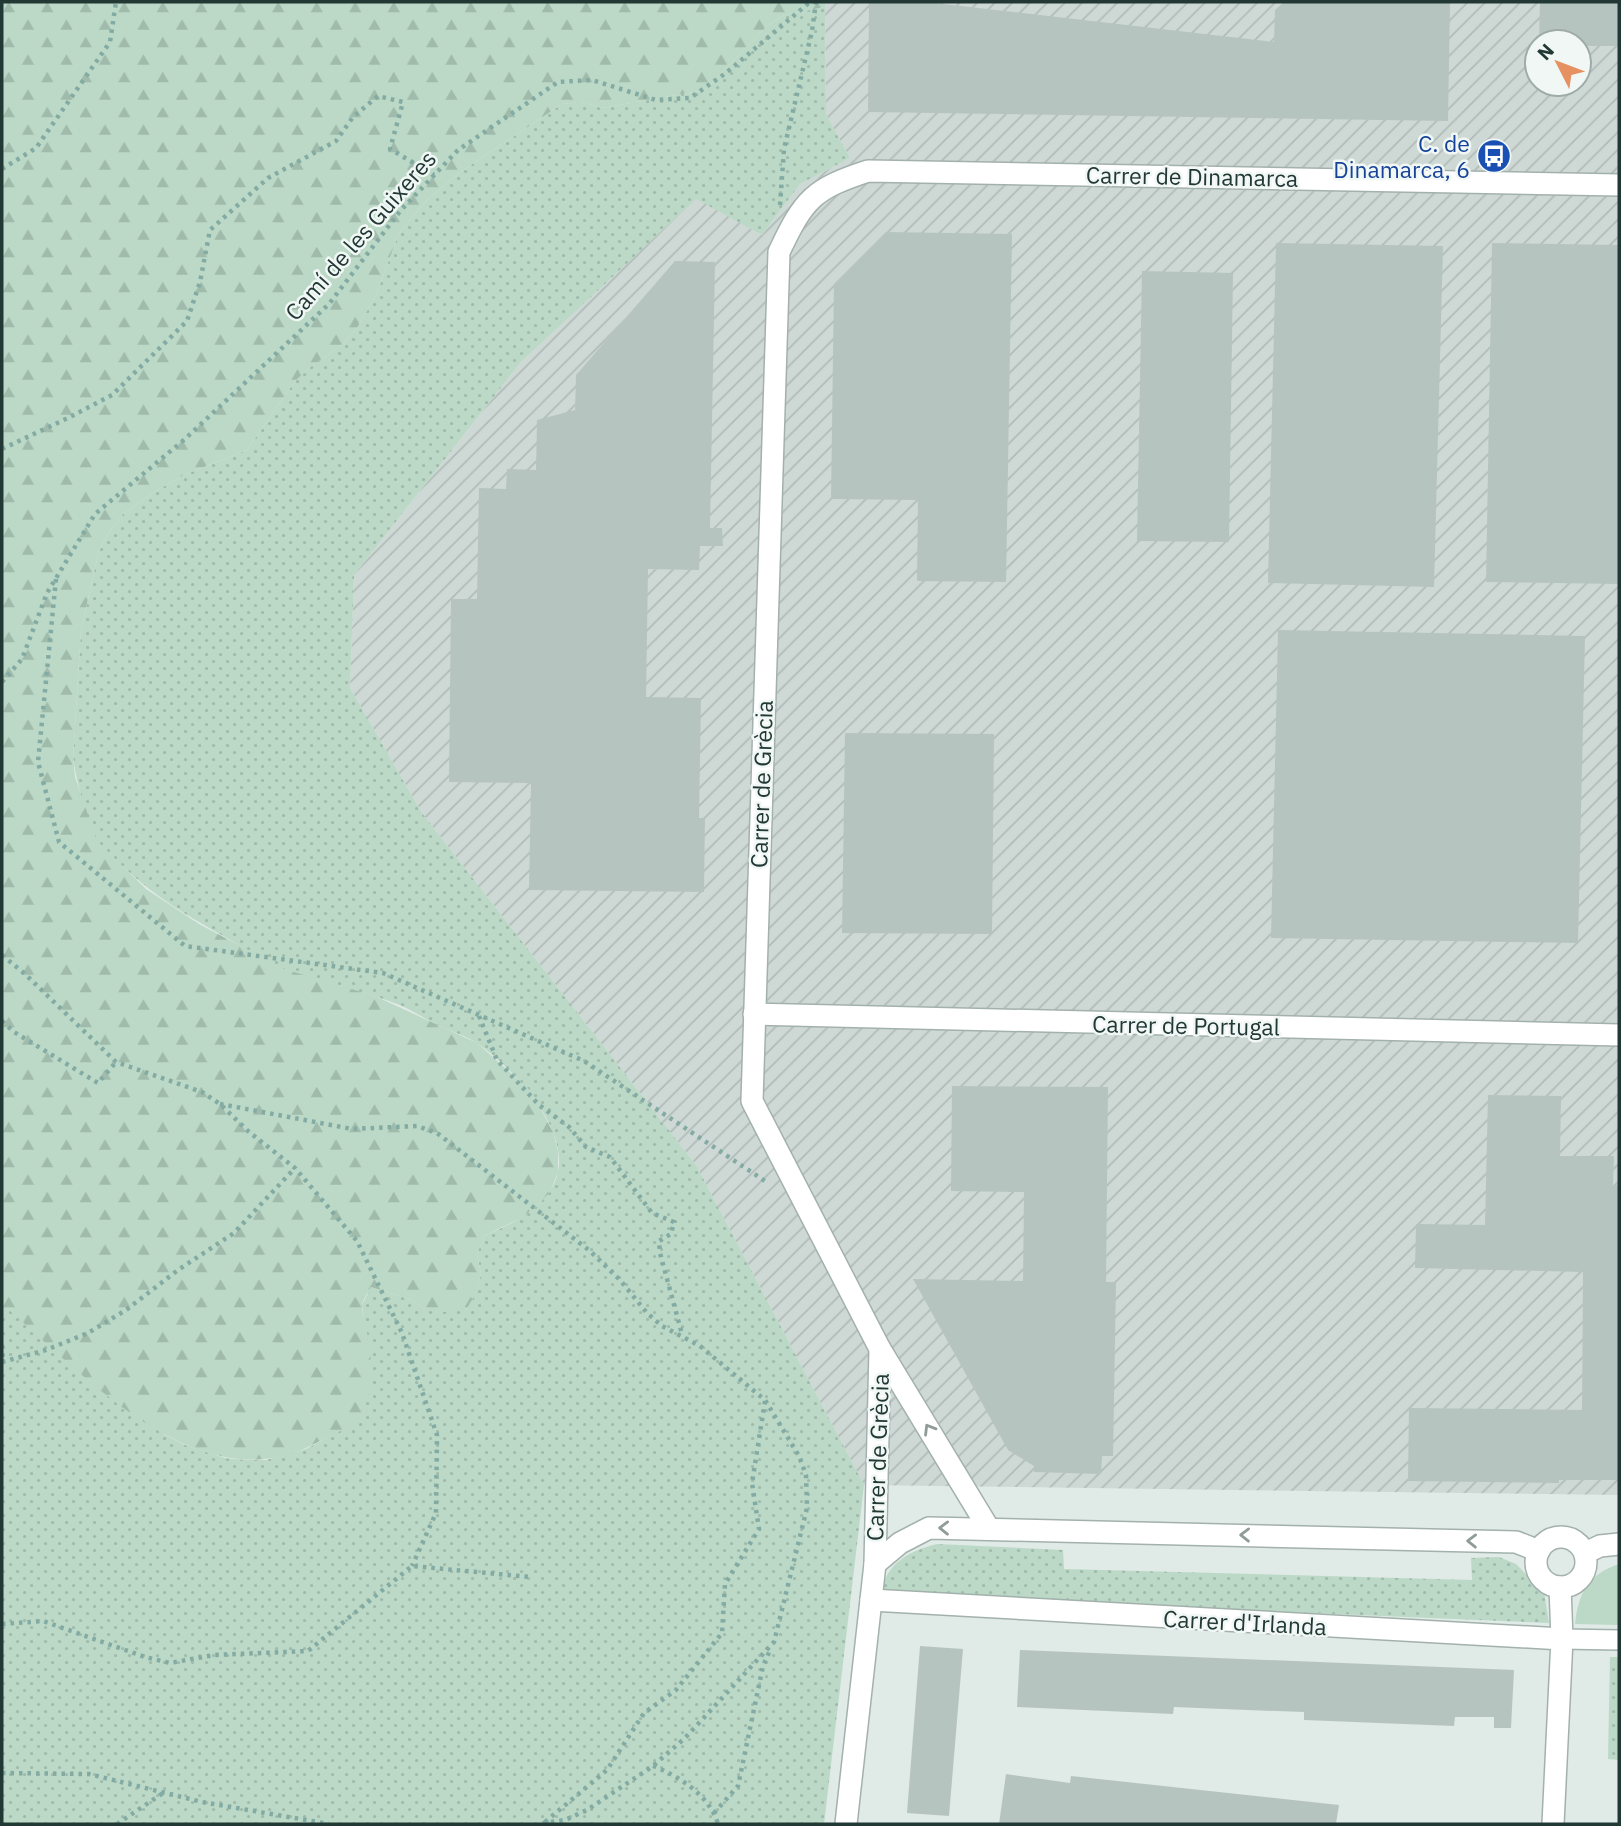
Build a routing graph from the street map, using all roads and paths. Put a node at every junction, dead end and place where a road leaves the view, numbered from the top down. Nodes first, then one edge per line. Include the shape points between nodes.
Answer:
1 (116, 2) edge
2 (810, 2) edge
3 (816, 2) edge
4 (2, 169) edge
5 (434, 175) junction
6 (1619, 185) edge
7 (812, 197) joint
8 (788, 232) junction
9 (2, 449) edge
10 (56, 578) junction
11 (2, 682) edge
12 (2, 955) edge
13 (478, 1014) junction
14 (754, 1014) junction
15 (2, 1021) edge
16 (1619, 1035) edge
17 (116, 1062) junction
18 (220, 1104) junction
19 (295, 1168) junction
20 (773, 1186) dead end
21 (682, 1335) junction
22 (2, 1345) edge
23 (880, 1349) junction
24 (2, 1362) edge
25 (765, 1400) junction
26 (989, 1529) junction
27 (1619, 1544) edge
28 (1539, 1551) junction
29 (1585, 1553) junction
30 (874, 1564) junction
31 (412, 1566) junction
32 (530, 1577) dead end
33 (1560, 1587) junction
34 (871, 1601) junction
35 (2, 1624) edge
36 (1562, 1639) junction
37 (1619, 1640) edge
38 (774, 1642) junction
39 (653, 1766) junction
40 (2, 1773) edge
41 (164, 1792) junction
42 (714, 1813) junction
43 (117, 1824) edge
44 (329, 1824) edge
45 (541, 1824) edge
46 (718, 1824) edge
47 (846, 1824) edge
48 (1553, 1824) edge

1 - 4 path via 110,42 36,148
2 - 5 path, Camí de les Guixeres via 690,98 656,100 592,80 558,82 458,150
3 - 8 path via 784,149 779,202
5 - 9 path via 390,149 403,102 378,96 353,117 336,141 268,178 210,230 187,321 112,395
5 - 10 path, Camí de les Guixeres via 329,304 185,439 95,514
6 - 7 street, Carrer de Dinamarca via 868,171 833,183
7 - 8 street, Carrer de Grècia
8 - 14 street, Carrer de Grècia via 779,252
10 - 11 path, Camí de les Guixeres via 22,659
10 - 13 path via 38,762 59,842 185,946 383,973
12 - 17 path
13 - 20 path via 584,1060
13 - 21 path via 497,1060 539,1105 569,1127 586,1147 610,1157 652,1213 674,1222 671,1234 659,1241
14 - 16 street, Carrer de Portugal
14 - 23 street, Carrer de Grècia via 751,1101
15 - 17 path via 98,1083
17 - 18 path via 202,1092
18 - 19 path
18 - 21 path via 352,1129 417,1126 437,1133 590,1251 647,1313
19 - 24 path via 234,1233 126,1310 88,1333
19 - 31 path via 357,1241 402,1333 437,1435 436,1513
21 - 25 path
22 - 24 path
26 -> 23 street, Carrer de Grècia
23 - 30 street, Carrer de Grècia
25 - 38 path via 806,1475 807,1507
25 - 45 path via 752,1483 759,1529 724,1584 722,1633 676,1690 644,1713 607,1769
28 -> 26 street via 1516,1542
26 -> 30 street via 929,1528
27 - 29 street
28 - 29 street via 1548,1541 1561,1537 1574,1540
28 - 33 street via 1536,1562 1541,1577
29 - 33 street via 1586,1569 1580,1579
30 - 34 street, Carrer de Grècia
31 - 32 path
31 - 35 path via 308,1651 214,1655 170,1663 43,1621
33 - 36 street
34 - 36 street, Carrer d'Irlanda
34 - 47 street, Carrer de Grècia
36 - 37 street, Carrer d'Irlanda
36 - 48 street
38 - 39 path
38 - 42 path via 763,1666 738,1786
39 - 42 path via 697,1793
39 - 45 path via 587,1810
40 - 41 path via 89,1774
41 - 43 path
41 - 44 path
42 - 46 path

